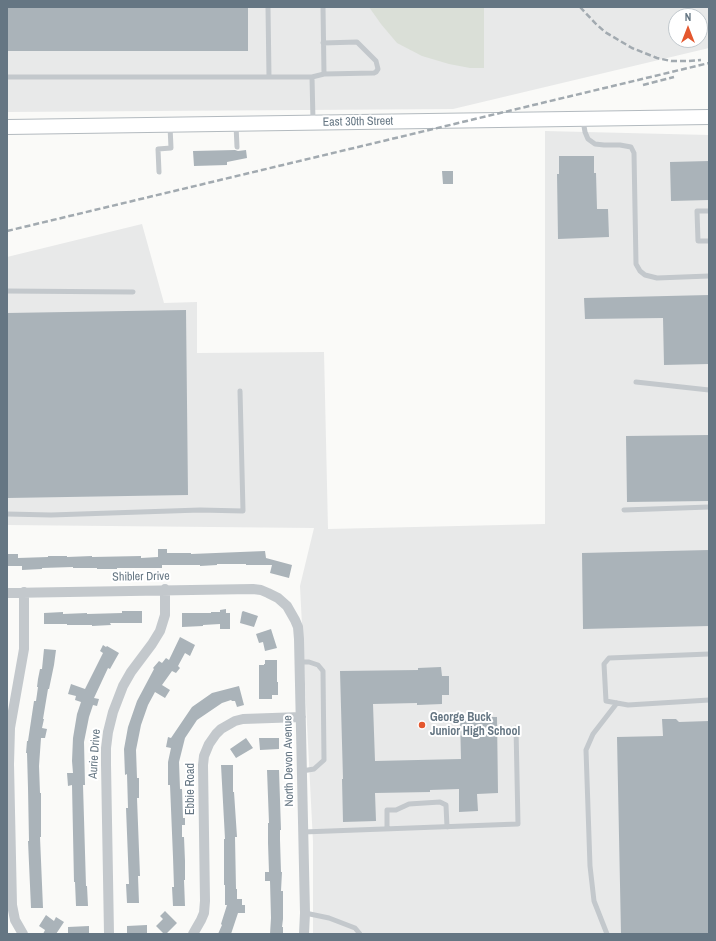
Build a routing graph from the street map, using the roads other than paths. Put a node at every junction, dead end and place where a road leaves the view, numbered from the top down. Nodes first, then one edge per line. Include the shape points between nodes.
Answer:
1 (268, 7) edge
2 (323, 7) edge
3 (323, 43) junction
4 (324, 74) junction
5 (7, 77) edge
6 (269, 77) junction
7 (312, 77) junction
8 (709, 117) edge
9 (583, 119) junction
10 (313, 123) junction
11 (236, 124) junction
12 (170, 125) junction
13 (7, 127) edge
14 (237, 147) dead end
15 (159, 172) dead end
16 (709, 211) edge
17 (709, 241) edge
18 (709, 276) edge
19 (7, 291) edge
20 (133, 292) dead end
21 (636, 382) dead end
22 (240, 390) dead end
23 (709, 390) edge
24 (709, 506) edge
25 (624, 510) dead end
26 (7, 514) edge
27 (165, 590) junction
28 (24, 592) junction
29 (7, 593) edge
30 (275, 596) joint
31 (709, 654) edge
32 (300, 662) junction
33 (709, 700) edge
34 (617, 703) junction
35 (301, 717) junction
36 (516, 728) dead end
37 (302, 771) junction
38 (446, 826) junction
39 (387, 829) junction
40 (304, 832) junction
41 (305, 913) junction
42 (23, 934) edge
43 (109, 934) edge
44 (193, 934) edge
45 (304, 934) edge
46 (360, 934) edge
47 (607, 934) edge

1 - 6 lane
2 - 3 lane
3 - 4 lane
3 - 4 lane via 357,42 376,62 378,69 374,73
4 - 7 lane
5 - 6 lane
6 - 7 lane
7 - 10 lane
8 - 9 main road, East 30th Street
9 - 10 main road, East 30th Street
9 - 18 lane via 588,139 595,144 631,147 634,153 636,264 640,271 657,278
10 - 11 main road, East 30th Street
11 - 12 main road, East 30th Street
11 - 14 lane
12 - 13 main road, East 30th Street
12 - 15 lane via 171,148 158,149
16 - 17 lane via 697,211 698,241
19 - 20 lane
21 - 23 lane
22 - 26 lane via 243,511
24 - 25 lane
27 - 28 street, Shibler Drive
27 - 30 street, Shibler Drive via 253,589
27 - 43 street, Aurie Drive via 165,615 160,631 123,686 108,732 106,764
28 - 29 street, Shibler Drive
28 - 42 street via 24,649 10,728 9,764 12,905 15,920
30 - 32 street, North Devon Avenue via 287,606 295,620 299,635
31 - 34 lane via 609,658 604,664 606,701
32 - 35 street, North Devon Avenue
32 - 37 lane via 318,665 323,671 324,760 314,769
33 - 34 lane via 628,705
34 - 47 lane via 593,734 586,750 590,866 594,901
35 - 37 street, North Devon Avenue
35 - 44 street, Ebbie Road via 236,721 221,729 209,744 203,765 205,905 201,920
36 - 38 lane via 518,824
37 - 40 street, North Devon Avenue
38 - 39 lane
38 - 39 lane via 446,805 440,802 409,804 396,810 387,810
39 - 40 lane
40 - 41 street, North Devon Avenue
41 - 45 street, North Devon Avenue
41 - 46 lane via 329,918 355,928

